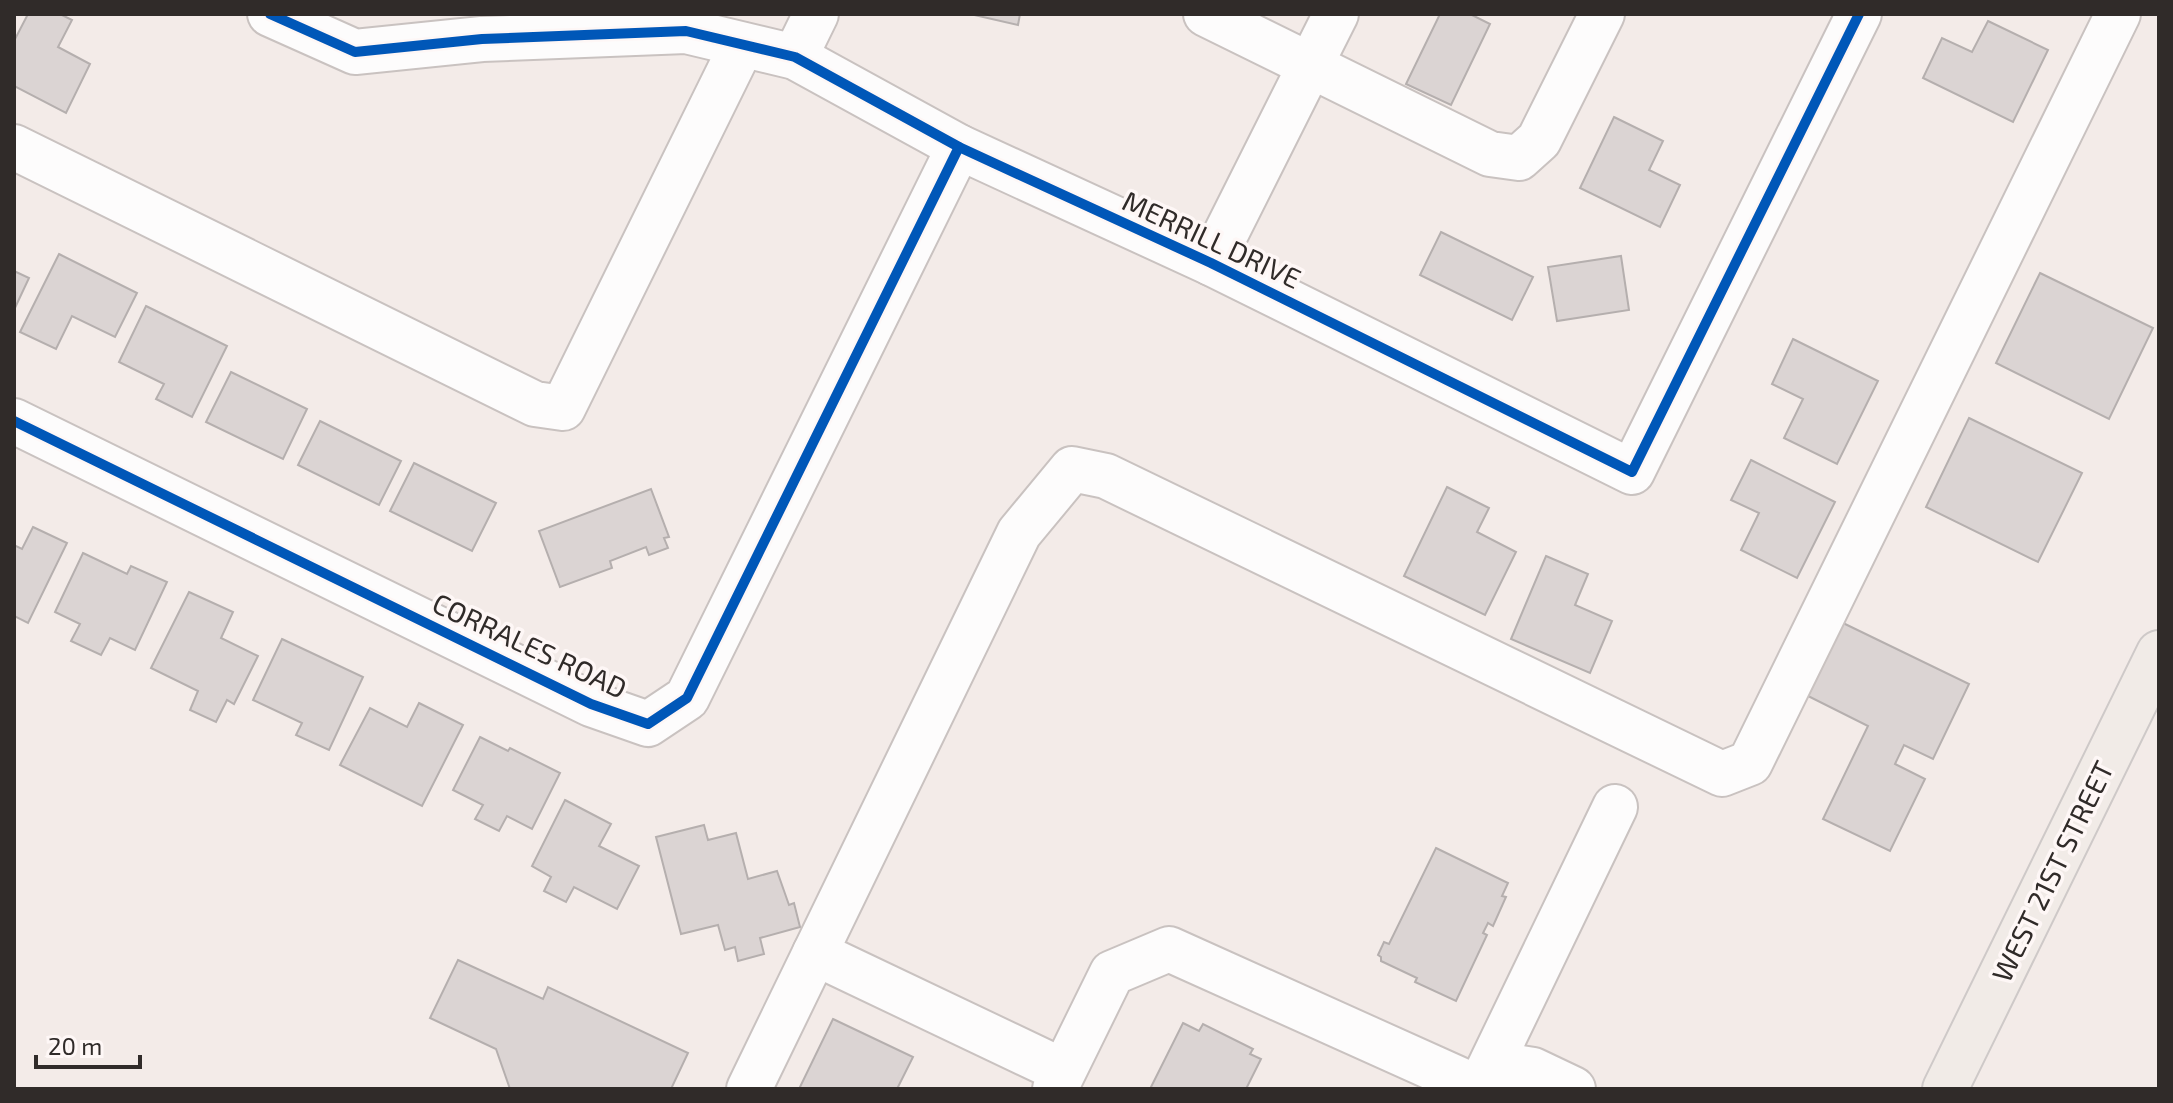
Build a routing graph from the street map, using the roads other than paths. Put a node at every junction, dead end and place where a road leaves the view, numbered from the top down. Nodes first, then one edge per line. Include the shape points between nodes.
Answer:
1 (270, 14) edge
2 (816, 14) edge
3 (1206, 14) edge
4 (1336, 14) edge
5 (1602, 14) edge
6 (1859, 14) edge
7 (2118, 14) edge
8 (742, 45) junction
9 (795, 57) junction
10 (1310, 66) junction
11 (14, 147) edge
12 (959, 147) junction
13 (1211, 263) junction
14 (14, 421) edge
15 (2159, 653) edge
16 (1615, 807) dead end
17 (815, 953) junction
18 (1059, 1080) edge
19 (749, 1089) edge
20 (1478, 1089) edge
21 (1573, 1089) edge
22 (1945, 1089) edge

1 - 8 street, MERRILL DRIVE via 355,52 482,39 686,31
2 - 9 street
3 - 10 street
4 - 10 street
5 - 10 street via 1539,140 1519,158 1490,154
6 - 13 street, MERRILL DRIVE via 1632,472
7 - 17 street via 1750,763 1722,774 1106,476 1072,469 1019,533
8 - 9 street, MERRILL DRIVE
8 - 11 street via 563,408 535,404
9 - 12 street, MERRILL DRIVE
10 - 13 street
12 - 13 street, MERRILL DRIVE
12 - 14 street, CORRALES ROAD via 687,698 648,724 591,704
15 - 22 main road, WEST 21ST STREET
16 - 20 street
17 - 18 street
17 - 19 street
18 - 20 street via 1112,973 1169,949
20 - 21 street via 1515,1067

